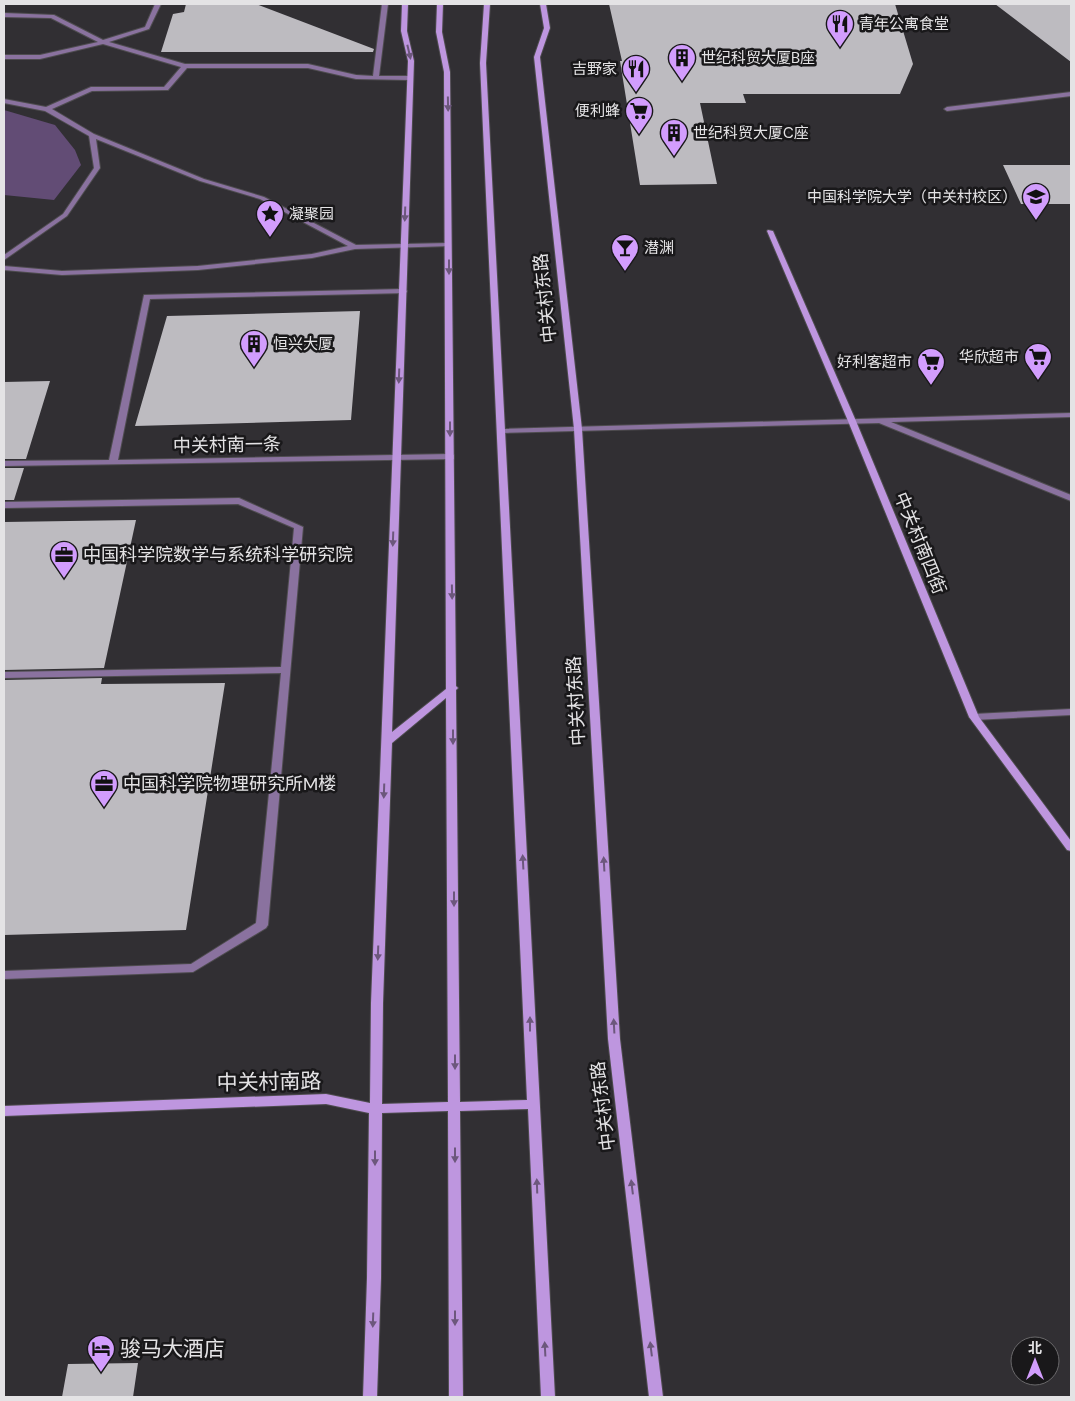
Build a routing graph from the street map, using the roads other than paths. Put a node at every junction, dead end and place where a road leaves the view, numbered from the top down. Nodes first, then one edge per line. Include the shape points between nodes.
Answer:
1 (158, 4) edge
2 (384, 4) edge
3 (405, 4) edge
4 (440, 4) edge
5 (487, 4) edge
6 (543, 4) edge
7 (4, 14) edge
8 (103, 42) junction
9 (4, 58) edge
10 (185, 66) junction
11 (376, 77) junction
12 (410, 78) junction
13 (1071, 94) edge
14 (4, 101) edge
15 (47, 109) junction
16 (947, 109) dead end
17 (92, 135) junction
18 (770, 232) dead end
19 (404, 246) junction
20 (449, 246) junction
21 (355, 247) junction
22 (4, 258) edge
23 (4, 268) edge
24 (402, 291) junction
25 (1071, 415) edge
26 (880, 420) junction
27 (852, 421) junction
28 (578, 429) junction
29 (501, 431) junction
30 (450, 457) junction
31 (396, 458) junction
32 (113, 462) junction
33 (4, 464) edge
34 (1071, 498) edge
35 (4, 505) edge
36 (286, 670) junction
37 (4, 675) edge
38 (453, 688) junction
39 (1071, 712) edge
40 (974, 718) junction
41 (386, 742) junction
42 (1071, 848) edge
43 (4, 976) edge
44 (534, 1104) junction
45 (455, 1107) junction
46 (375, 1109) junction
47 (4, 1111) edge
48 (370, 1397) edge
49 (456, 1397) edge
50 (548, 1397) edge
51 (656, 1397) edge

1 - 8 street via 147,28
2 - 11 street
3 -> 12 street via 404,31 411,61
4 -> 20 street via 439,32 447,72
5 - 29 street via 483,63
6 - 28 street, 中关村东路 via 547,28 537,57
7 - 8 street via 52,16
8 - 9 street via 40,57
8 - 10 street
10 - 11 street via 308,66 356,77
10 - 15 street via 166,89 91,89
11 - 12 street
12 -> 19 street
13 - 16 street
14 - 15 street
15 - 17 street
17 - 21 street via 202,180 262,198
17 - 22 street via 97,168 65,215
18 - 27 street, 中关村南四街
19 - 20 street
19 - 21 street
19 - 24 street
20 -> 30 street
21 - 23 street via 312,256 198,268 62,273
24 -> 31 street
24 - 32 street via 147,297
25 - 26 street
26 - 27 street
26 - 34 street
27 - 28 street
27 - 40 street, 中关村南四街
28 - 29 street
51 -> 28 street, 中关村东路 via 614,1039
44 -> 29 street
30 - 31 street, 中关村南一条
30 -> 38 street
31 - 32 street, 中关村南一条
31 -> 41 street
32 - 33 street, 中关村南一条
35 - 36 street via 239,501 299,528
36 - 37 street
36 - 43 street via 262,925 193,968
38 - 41 street
38 -> 45 street
39 - 40 street
40 - 42 street, 中关村南四街
41 -> 46 street
44 - 45 street, 中关村南路
50 -> 44 street
45 - 46 street, 中关村南路
45 -> 49 street
46 - 47 street, 中关村南路 via 326,1099
46 -> 48 street

